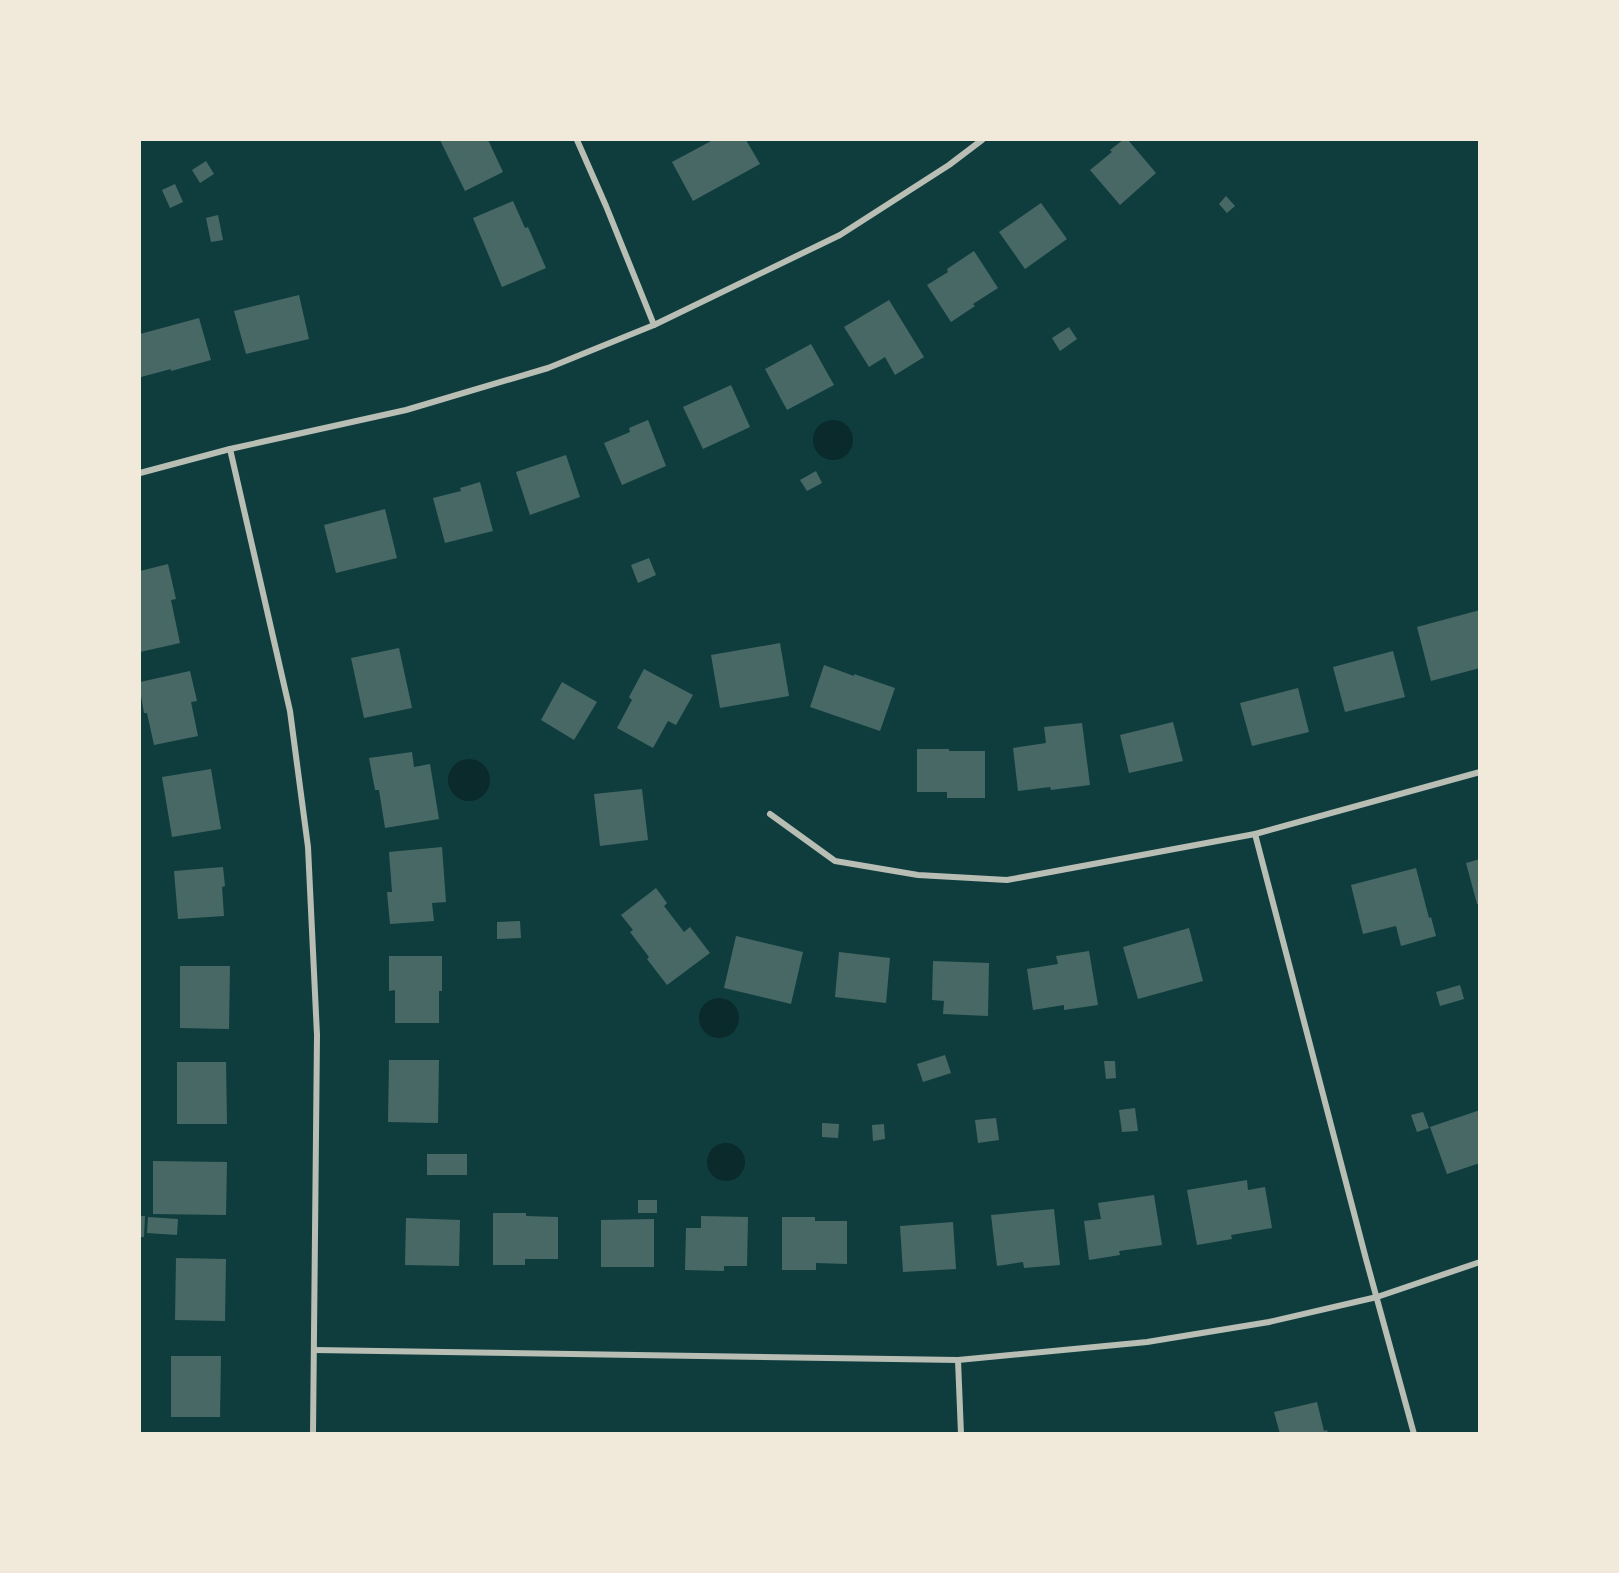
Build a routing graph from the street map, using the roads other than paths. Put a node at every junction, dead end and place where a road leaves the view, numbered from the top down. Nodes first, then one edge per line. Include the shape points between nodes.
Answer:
1 (577, 140) edge
2 (982, 140) edge
3 (654, 325) junction
4 (230, 449) junction
5 (140, 472) edge
6 (1479, 772) edge
7 (770, 814) dead end
8 (1255, 834) junction
9 (1479, 1262) edge
10 (1377, 1297) junction
11 (314, 1350) junction
12 (958, 1360) junction
13 (313, 1434) edge
14 (961, 1434) edge
15 (1414, 1434) edge

1 - 3 street
2 - 3 street via 840,235
3 - 4 street via 543,370 418,406
4 - 5 street
4 - 11 street via 290,711 308,847 317,1035
6 - 8 street
7 - 8 street via 835,861 918,875 1007,880
8 - 10 street
9 - 10 street
10 - 12 street via 1269,1322 1147,1342
10 - 15 street
11 - 12 street
11 - 13 street
12 - 14 street

